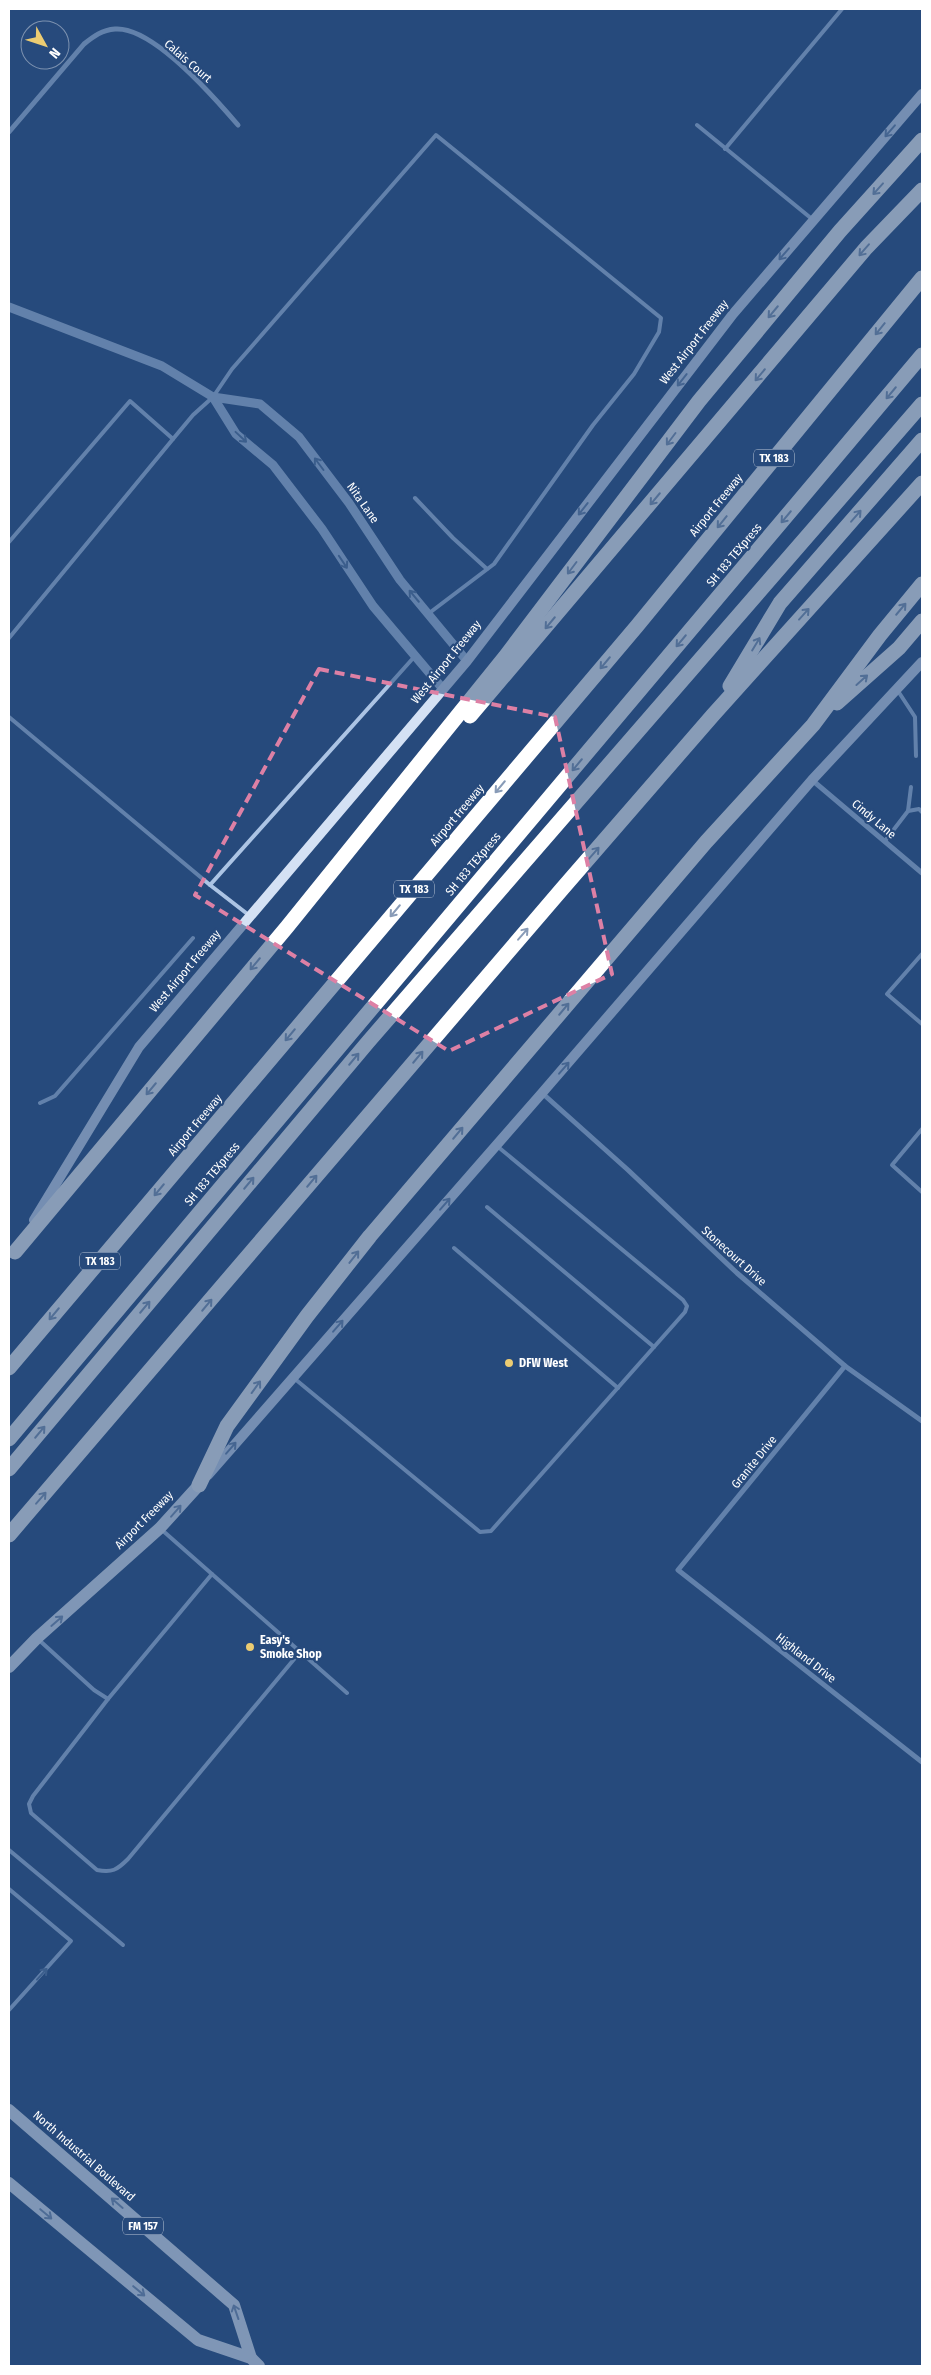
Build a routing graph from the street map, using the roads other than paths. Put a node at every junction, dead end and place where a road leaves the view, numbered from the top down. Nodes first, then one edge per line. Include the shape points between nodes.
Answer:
1 (842, 9) edge
2 (922, 94) edge
3 (238, 125) dead end
4 (698, 125) dead end
5 (9, 132) edge
6 (922, 140) edge
7 (726, 148) junction
8 (922, 190) edge
9 (814, 220) junction
10 (922, 278) edge
11 (9, 307) edge
12 (922, 355) edge
13 (213, 397) junction
14 (922, 404) edge
15 (173, 439) junction
16 (922, 440) edge
17 (922, 483) edge
18 (415, 498) dead end
19 (9, 542) edge
20 (487, 569) junction
21 (922, 584) edge
22 (428, 614) junction
23 (922, 621) edge
24 (9, 638) edge
25 (415, 656) junction
26 (467, 661) junction
27 (922, 662) edge
28 (442, 689) junction
29 (897, 689) junction
30 (713, 715) junction
31 (9, 717) edge
32 (813, 725) junction
33 (916, 756) dead end
34 (812, 780) junction
35 (911, 787) dead end
36 (908, 811) junction
37 (922, 812) edge
38 (885, 841) junction
39 (922, 873) edge
40 (210, 884) junction
41 (250, 916) junction
42 (286, 926) junction
43 (193, 938) dead end
44 (922, 954) edge
45 (922, 1024) edge
46 (542, 1093) junction
47 (40, 1102) dead end
48 (922, 1129) edge
49 (497, 1146) junction
50 (922, 1192) edge
51 (487, 1207) dead end
52 (454, 1248) dead end
53 (12, 1255) edge
54 (654, 1347) junction
55 (845, 1366) junction
56 (9, 1368) edge
57 (293, 1377) junction
58 (618, 1388) junction
59 (922, 1421) edge
60 (9, 1438) edge
61 (9, 1469) edge
62 (199, 1485) junction
63 (160, 1528) junction
64 (9, 1535) edge
65 (678, 1570) joint
66 (212, 1574) junction
67 (37, 1638) junction
68 (300, 1652) junction
69 (9, 1667) edge
70 (346, 1693) dead end
71 (108, 1698) junction
72 (922, 1762) edge
73 (9, 1850) edge
74 (9, 1889) edge
75 (124, 1945) dead end
76 (9, 2010) edge
77 (9, 2110) edge
78 (9, 2183) edge
79 (252, 2364) edge

1 - 7 lane
2 -> 9 main road, West Airport Freeway
3 - 5 street, Calais Court via 162,50 136,33 116,28 99,32 84,44
4 - 7 lane
6 -> 42 highway via 840,231 699,401 505,657
7 - 9 lane
8 -> 42 highway via 866,248 515,665
9 -> 26 main road, West Airport Freeway via 733,314
10 -> 56 highway, Airport Freeway / TX 183 via 637,626
11 - 13 street, Nita Lane via 162,366
12 -> 60 highway, SH 183 TEXpress
13 - 15 lane
13 - 20 lane via 232,369 436,135 661,318 659,332 634,374 494,564
22 -> 13 street, Nita Lane via 400,580 349,503 299,437 260,404
13 -> 25 street, Nita Lane via 236,434 273,465 322,529 373,606
61 -> 14 highway via 368,1042
15 - 19 lane via 130,401
15 - 24 lane
30 -> 16 highway via 780,602
30 -> 17 highway
18 - 20 lane
20 - 22 lane
32 -> 21 highway
22 - 26 street, Nita Lane
32 -> 23 highway via 899,648
25 - 28 street, Nita Lane
25 - 40 lane
26 - 28 main road, West Airport Freeway
27 - 29 main road, Airport Freeway
28 - 41 main road, West Airport Freeway
29 - 33 lane via 915,717
29 - 34 main road, Airport Freeway
64 -> 30 highway
31 - 40 lane
62 -> 32 highway via 227,1426 370,1236 706,842
34 - 38 street, Cindy Lane
46 -> 34 main road, Airport Freeway
35 - 36 lane
36 - 37 lane via 919,809
36 - 38 lane
38 - 39 street, Cindy Lane
40 - 41 lane
41 - 53 main road, West Airport Freeway via 140,1047
42 -> 53 highway
43 - 47 lane via 55,1096
44 - 45 lane via 887,994
46 - 49 main road, Airport Freeway
46 - 55 street, Stonecourt Drive via 737,1273
48 - 50 lane via 892,1165
49 - 54 lane via 684,1300 685,1312
57 -> 49 main road, Airport Freeway
51 - 54 lane
52 - 58 lane
54 - 58 lane
55 - 59 street, Stonecourt Drive
55 - 65 street, Granite Drive
57 - 58 lane via 480,1532 487,1533
62 -> 57 main road, Airport Freeway
63 -> 62 main road, Airport Freeway
63 - 66 lane
67 -> 63 main road, Airport Freeway
65 - 72 street, Highland Drive
66 - 68 lane
66 - 71 lane
67 - 69 main road, Airport Freeway
67 - 71 lane via 94,1690
68 - 70 lane
68 - 71 lane via 128,1859 109,1872 97,1870 30,1813 29,1804
73 - 75 lane
76 -> 74 lane via 71,1942
79 -> 77 main road, North Industrial Boulevard / FM 157 via 234,2305
78 -> 79 main road, North Industrial Boulevard / FM 157 via 198,2340

